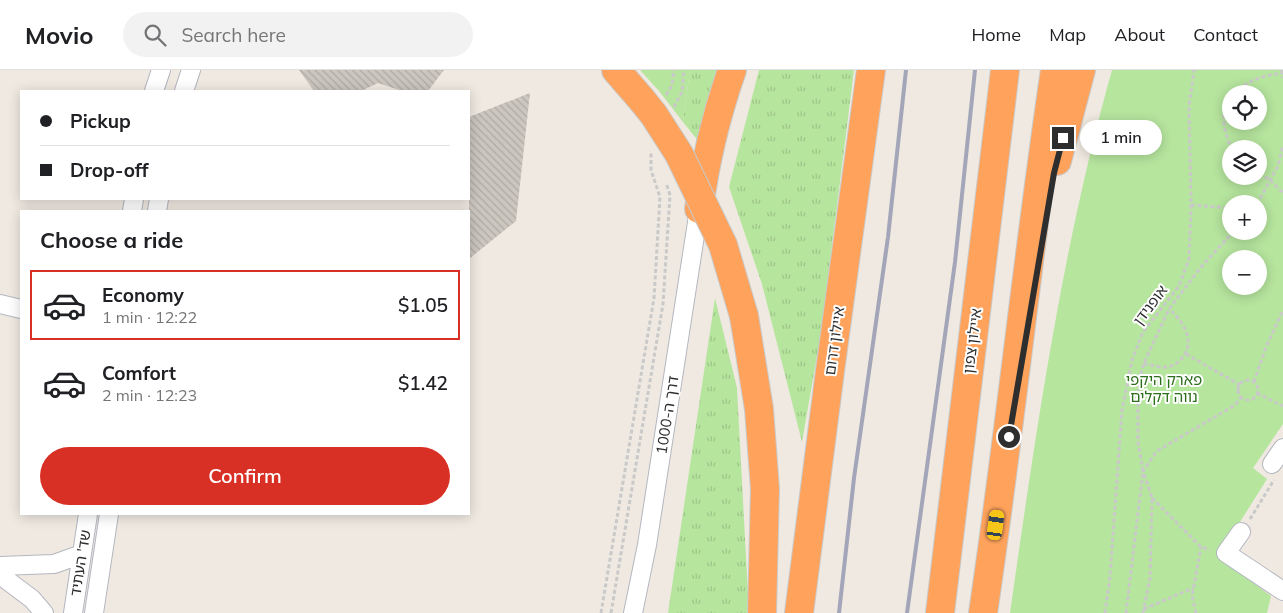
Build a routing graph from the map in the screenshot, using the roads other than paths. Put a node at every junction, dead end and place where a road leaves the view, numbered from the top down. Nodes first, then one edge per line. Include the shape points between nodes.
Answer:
1 (161, 70) edge
2 (191, 70) edge
3 (616, 70) edge
4 (732, 70) edge
5 (871, 70) edge
6 (1006, 70) edge
7 (1055, 70) edge
8 (1081, 70) edge
9 (154, 90) edge
10 (184, 90) edge
11 (698, 216) joint
12 (0, 304) edge
13 (20, 309) edge
14 (1283, 448) edge
15 (1005, 456) junction
16 (1272, 464) road end
17 (88, 515) edge
18 (109, 515) edge
19 (1241, 532) road end
20 (82, 554) junction
21 (0, 566) edge
22 (0, 575) edge
23 (1283, 591) edge
24 (44, 613) edge
25 (73, 613) edge
26 (94, 613) edge
27 (633, 613) edge
28 (762, 613) edge
29 (799, 613) edge
30 (940, 613) edge
31 (983, 613) edge

1 - 9 street
2 - 10 street
3 - 28 highway, bridge via 652,101 654,115 678,154 723,245 744,316 759,409 765,489
4 - 11 highway via 711,136
5 - 29 highway, איילון דרום
6 - 30 highway, איילון צפון
7 - 15 highway
8 - 15 highway via 1054,173
11 - 27 street, דרך ה-1000 via 647,544
12 - 13 street
14 - 16 street
15 - 31 highway
17 - 20 street, שד' העתיד
18 - 26 street, שד' העתיד
19 - 23 street via 1226,553
20 - 21 street via 54,564
20 - 25 street, שד' העתיד
22 - 24 street via 32,599

